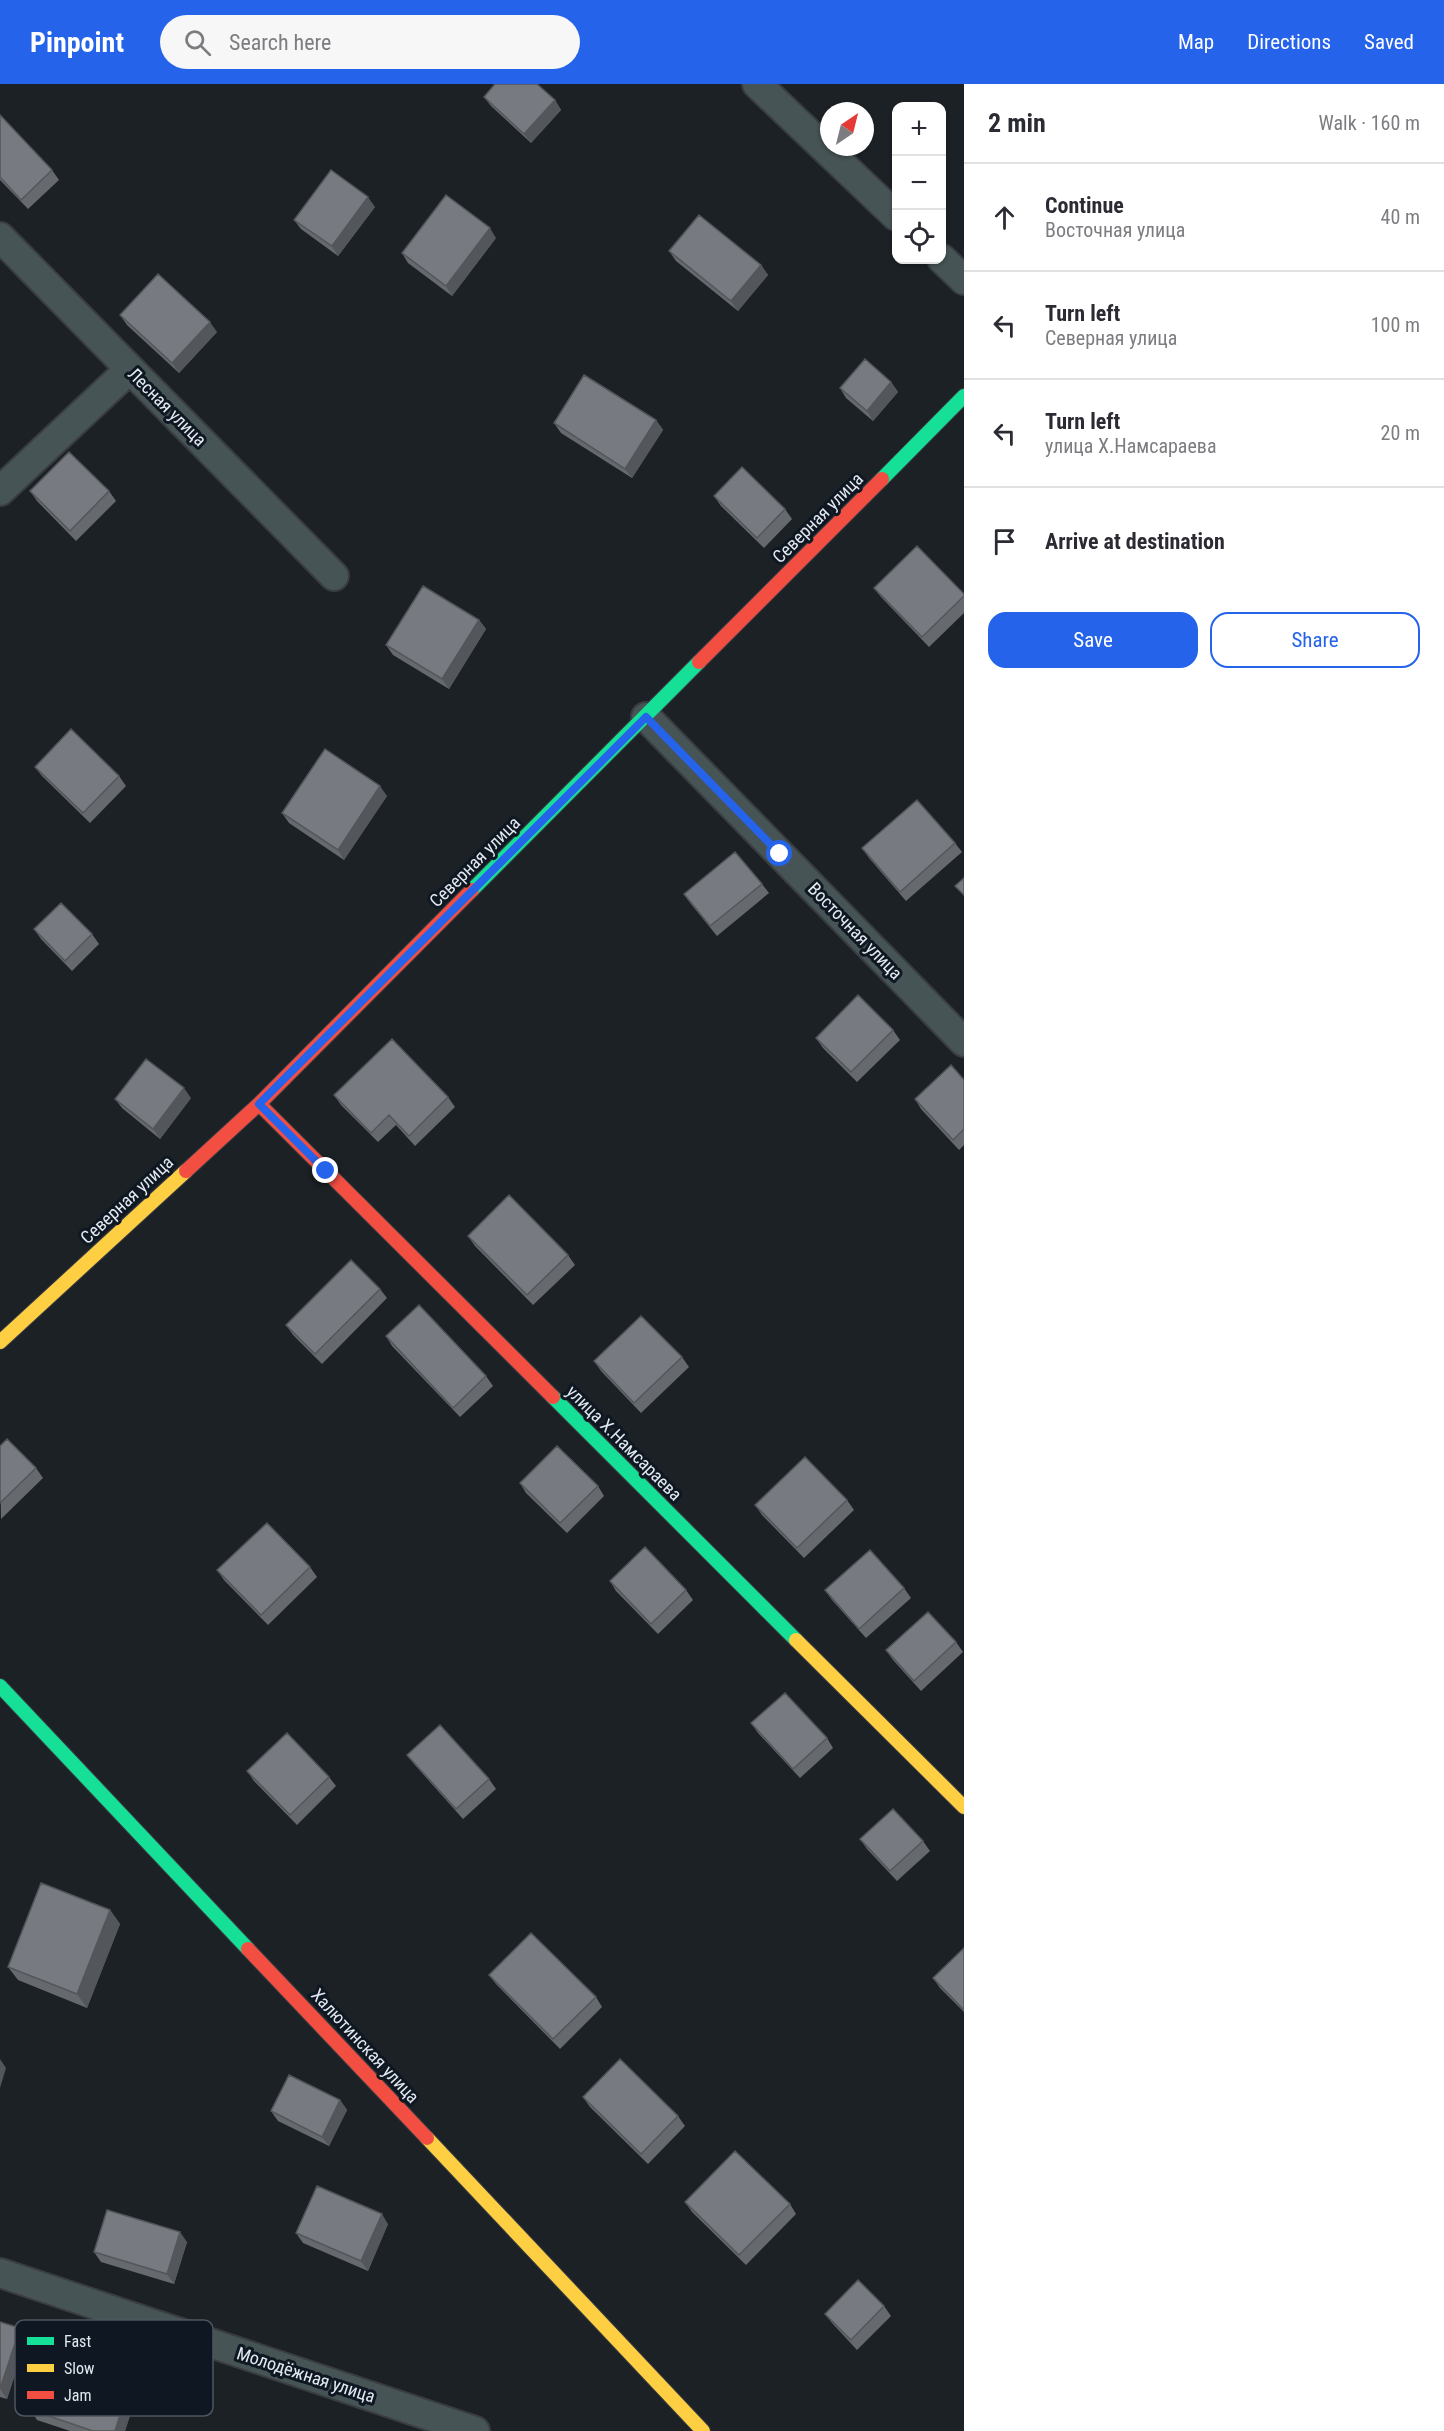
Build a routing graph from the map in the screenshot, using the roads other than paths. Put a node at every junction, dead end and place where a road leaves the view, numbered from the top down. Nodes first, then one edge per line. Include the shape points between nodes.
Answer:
1 (757, 84) edge
2 (892, 211) edge
3 (0, 237) edge
4 (946, 263) edge
5 (964, 280) edge
6 (130, 369) junction
7 (964, 396) edge
8 (0, 491) edge
9 (334, 576) dead end
10 (646, 717) junction
11 (964, 1042) edge
12 (259, 1104) junction
13 (0, 1342) edge
14 (0, 1686) edge
15 (964, 1807) edge
16 (0, 2272) edge
17 (143, 2320) edge
18 (213, 2343) edge
19 (475, 2431) edge
20 (703, 2431) edge

1 - 2 street
3 - 6 street, Лесная улица
4 - 5 street
6 - 8 street
6 - 9 street, Лесная улица
7 - 10 street, Северная улица
10 - 11 street, Восточная улица
10 - 12 street, Северная улица
12 - 13 street, Северная улица
12 - 15 street, улица Х.Намсараева
14 - 20 street, Халютинская улица
16 - 17 street, Молодёжная улица
18 - 19 street, Молодёжная улица

